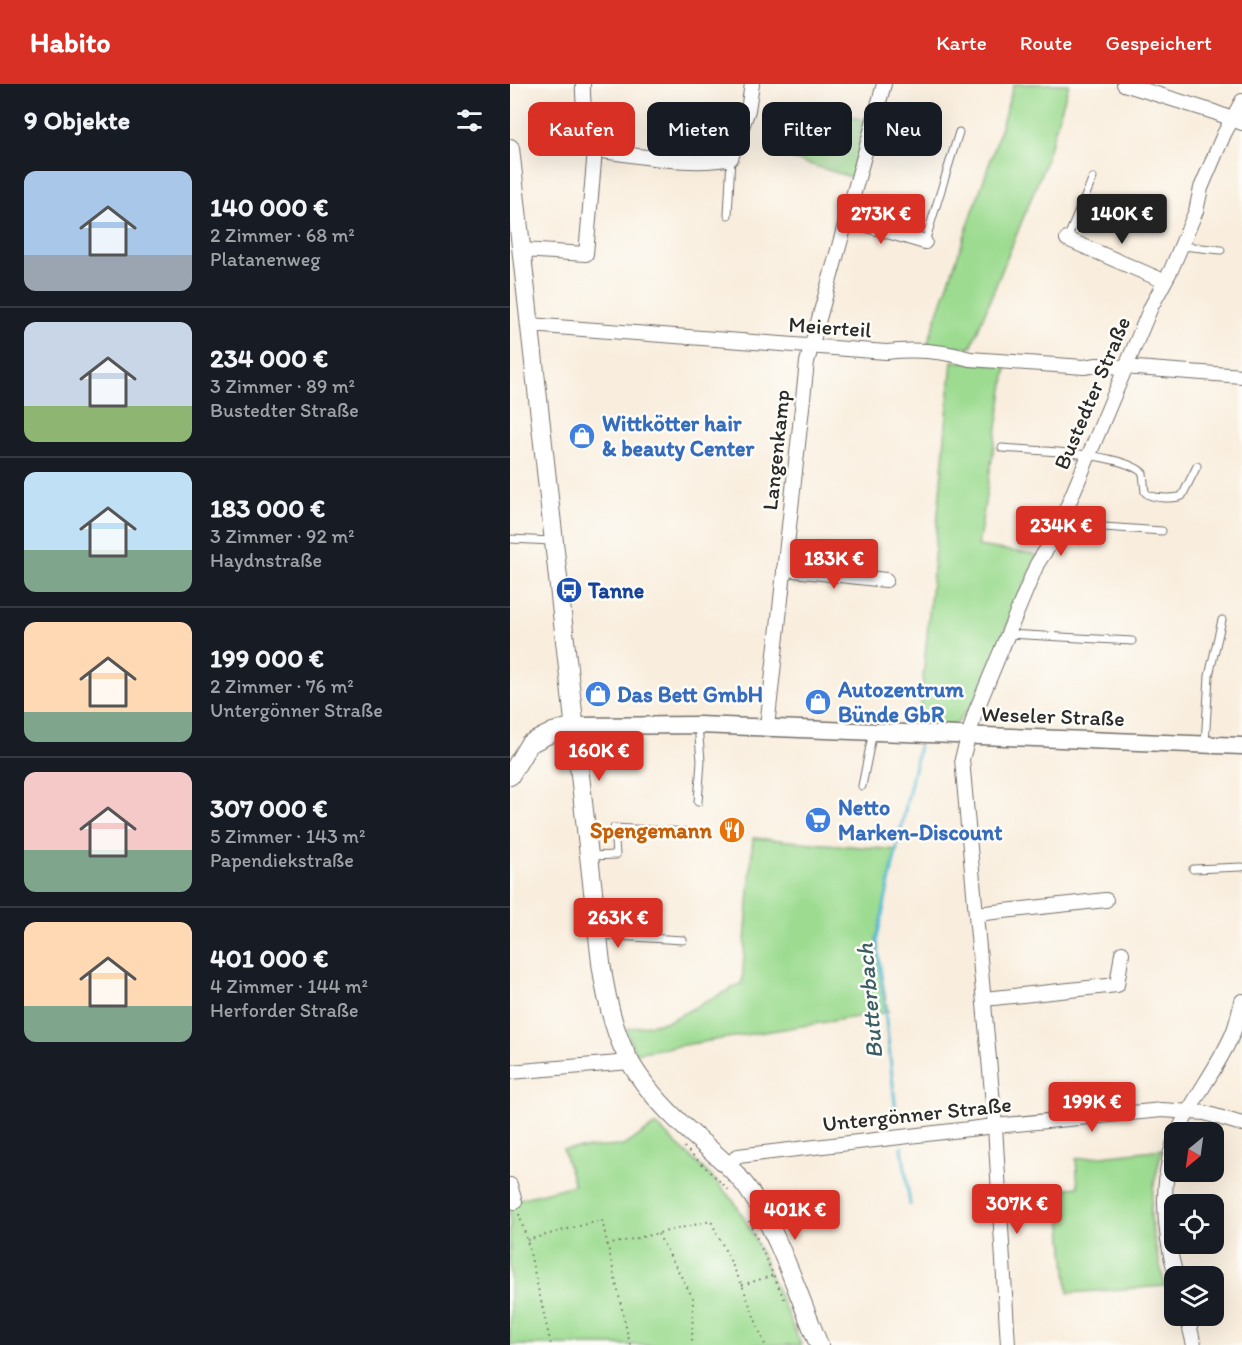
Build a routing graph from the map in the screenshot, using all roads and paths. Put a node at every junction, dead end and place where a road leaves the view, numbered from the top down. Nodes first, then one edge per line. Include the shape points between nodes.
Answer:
1 (583, 84) edge
2 (752, 84) edge
3 (885, 84) edge
4 (1128, 85) edge
5 (1242, 101) edge
6 (583, 102) edge
7 (1237, 121) edge
8 (959, 132) dead end
9 (510, 148) edge
10 (635, 154) edge
11 (594, 156) edge
12 (731, 158) junction
13 (1093, 178) dead end
14 (728, 215) dead end
15 (847, 219) junction
16 (1067, 239) joint
17 (517, 241) edge
18 (925, 242) joint
19 (1181, 246) junction
20 (1221, 250) dead end
21 (1164, 281) junction
22 (530, 325) junction
23 (810, 346) junction
24 (1125, 368) junction
25 (1242, 376) edge
26 (1002, 448) dead end
27 (1088, 456) junction
28 (1197, 465) dead end
29 (1060, 524) junction
30 (1162, 531) dead end
31 (510, 538) edge
32 (554, 541) junction
33 (784, 569) junction
34 (886, 580) dead end
35 (1222, 620) dead end
36 (1008, 634) junction
37 (1132, 640) dead end
38 (698, 725) junction
39 (575, 726) junction
40 (767, 727) junction
41 (873, 731) junction
42 (969, 735) junction
43 (1205, 745) junction
44 (1242, 746) edge
45 (512, 768) edge
46 (862, 786) dead end
47 (698, 802) dead end
48 (690, 832) dead end
49 (590, 856) junction
50 (1242, 867) edge
51 (1193, 869) dead end
52 (1106, 900) dead end
53 (976, 914) junction
54 (598, 934) junction
55 (683, 940) dead end
56 (1122, 953) dead end
57 (984, 999) junction
58 (1242, 1001) edge
59 (630, 1062) junction
60 (510, 1072) edge
61 (1187, 1110) junction
62 (1182, 1122) edge
63 (1242, 1124) edge
64 (995, 1126) junction
65 (677, 1141) dead end
66 (727, 1166) junction
67 (1168, 1182) edge
68 (510, 1185) edge
69 (731, 1192) dead end
70 (515, 1202) joint
71 (747, 1216) dead end
72 (657, 1233) junction
73 (527, 1240) junction
74 (607, 1245) junction
75 (1173, 1266) edge
76 (781, 1272) junction
77 (742, 1285) junction
78 (786, 1304) dead end
79 (1189, 1326) edge
80 (550, 1345) edge
81 (630, 1345) edge
82 (692, 1345) edge
83 (765, 1345) edge
84 (819, 1345) edge
85 (1008, 1345) edge
86 (1194, 1345) edge

1 - 6 street
2 - 12 street via 748,110
3 - 15 street, Langenkamp
4 - 7 street
5 - 7 street, Bustedter Straße
7 - 19 street, Bustedter Straße via 1202,188
8 - 18 lane
9 - 17 main road
10 - 12 street via 716,162
11 - 17 street via 586,254
12 - 14 lane
13 - 16 lane
15 - 18 street
15 - 23 street, Langenkamp
16 - 21 street
17 - 22 main road
19 - 20 lane
19 - 21 street, Bustedter Straße
21 - 24 street, Bustedter Straße
22 - 23 street, Meierteil
22 - 32 main road
23 - 24 street, Meierteil
23 - 33 street, Langenkamp
24 - 25 street, Meierteil
24 - 27 street, Bustedter Straße
26 - 27 lane
27 - 28 lane via 1136,467 1144,474 1144,492 1149,496 1182,495
27 - 29 street, Bustedter Straße
29 - 30 lane
29 - 36 street, Bustedter Straße via 1037,564
31 - 32 lane
32 - 39 main road
33 - 34 street
33 - 40 street, Langenkamp
35 - 43 lane via 1209,676
36 - 37 lane
36 - 42 street, Bustedter Straße
38 - 39 street, Weseler Straße
38 - 40 street, Weseler Straße
38 - 47 lane
39 - 45 main road via 529,744
39 - 49 main road
40 - 41 street, Weseler Straße
41 - 42 street, Weseler Straße
41 - 46 lane
42 - 43 street, Weseler Straße
42 - 53 street, Bustedter Straße via 962,759
43 - 44 street, Weseler Straße
48 - 49 lane via 614,828 616,855
49 - 54 main road
50 - 51 lane
52 - 53 street
53 - 57 street, Bustedter Straße
54 - 55 lane
54 - 59 main road via 610,1018
56 - 57 street via 1117,985
57 - 64 street, Bustedter Straße
58 - 61 street via 1227,1045
59 - 60 street
59 - 66 main road via 660,1104
61 - 62 street
61 - 63 street, Untergönner Straße
61 - 64 street, Untergönner Straße
64 - 66 street, Untergönner Straße via 738,1156
64 - 85 street, Bustedter Straße
65 - 69 path
66 - 76 main road via 760,1210
67 - 75 street via 1166,1223
68 - 70 street
70 - 73 path
71 - 76 path
72 - 74 path
72 - 77 path via 711,1221
72 - 82 path via 693,1298
73 - 74 path via 602,1220
73 - 80 path
74 - 81 path
76 - 77 path
76 - 78 path
76 - 84 main road
77 - 83 path
79 - 86 street

